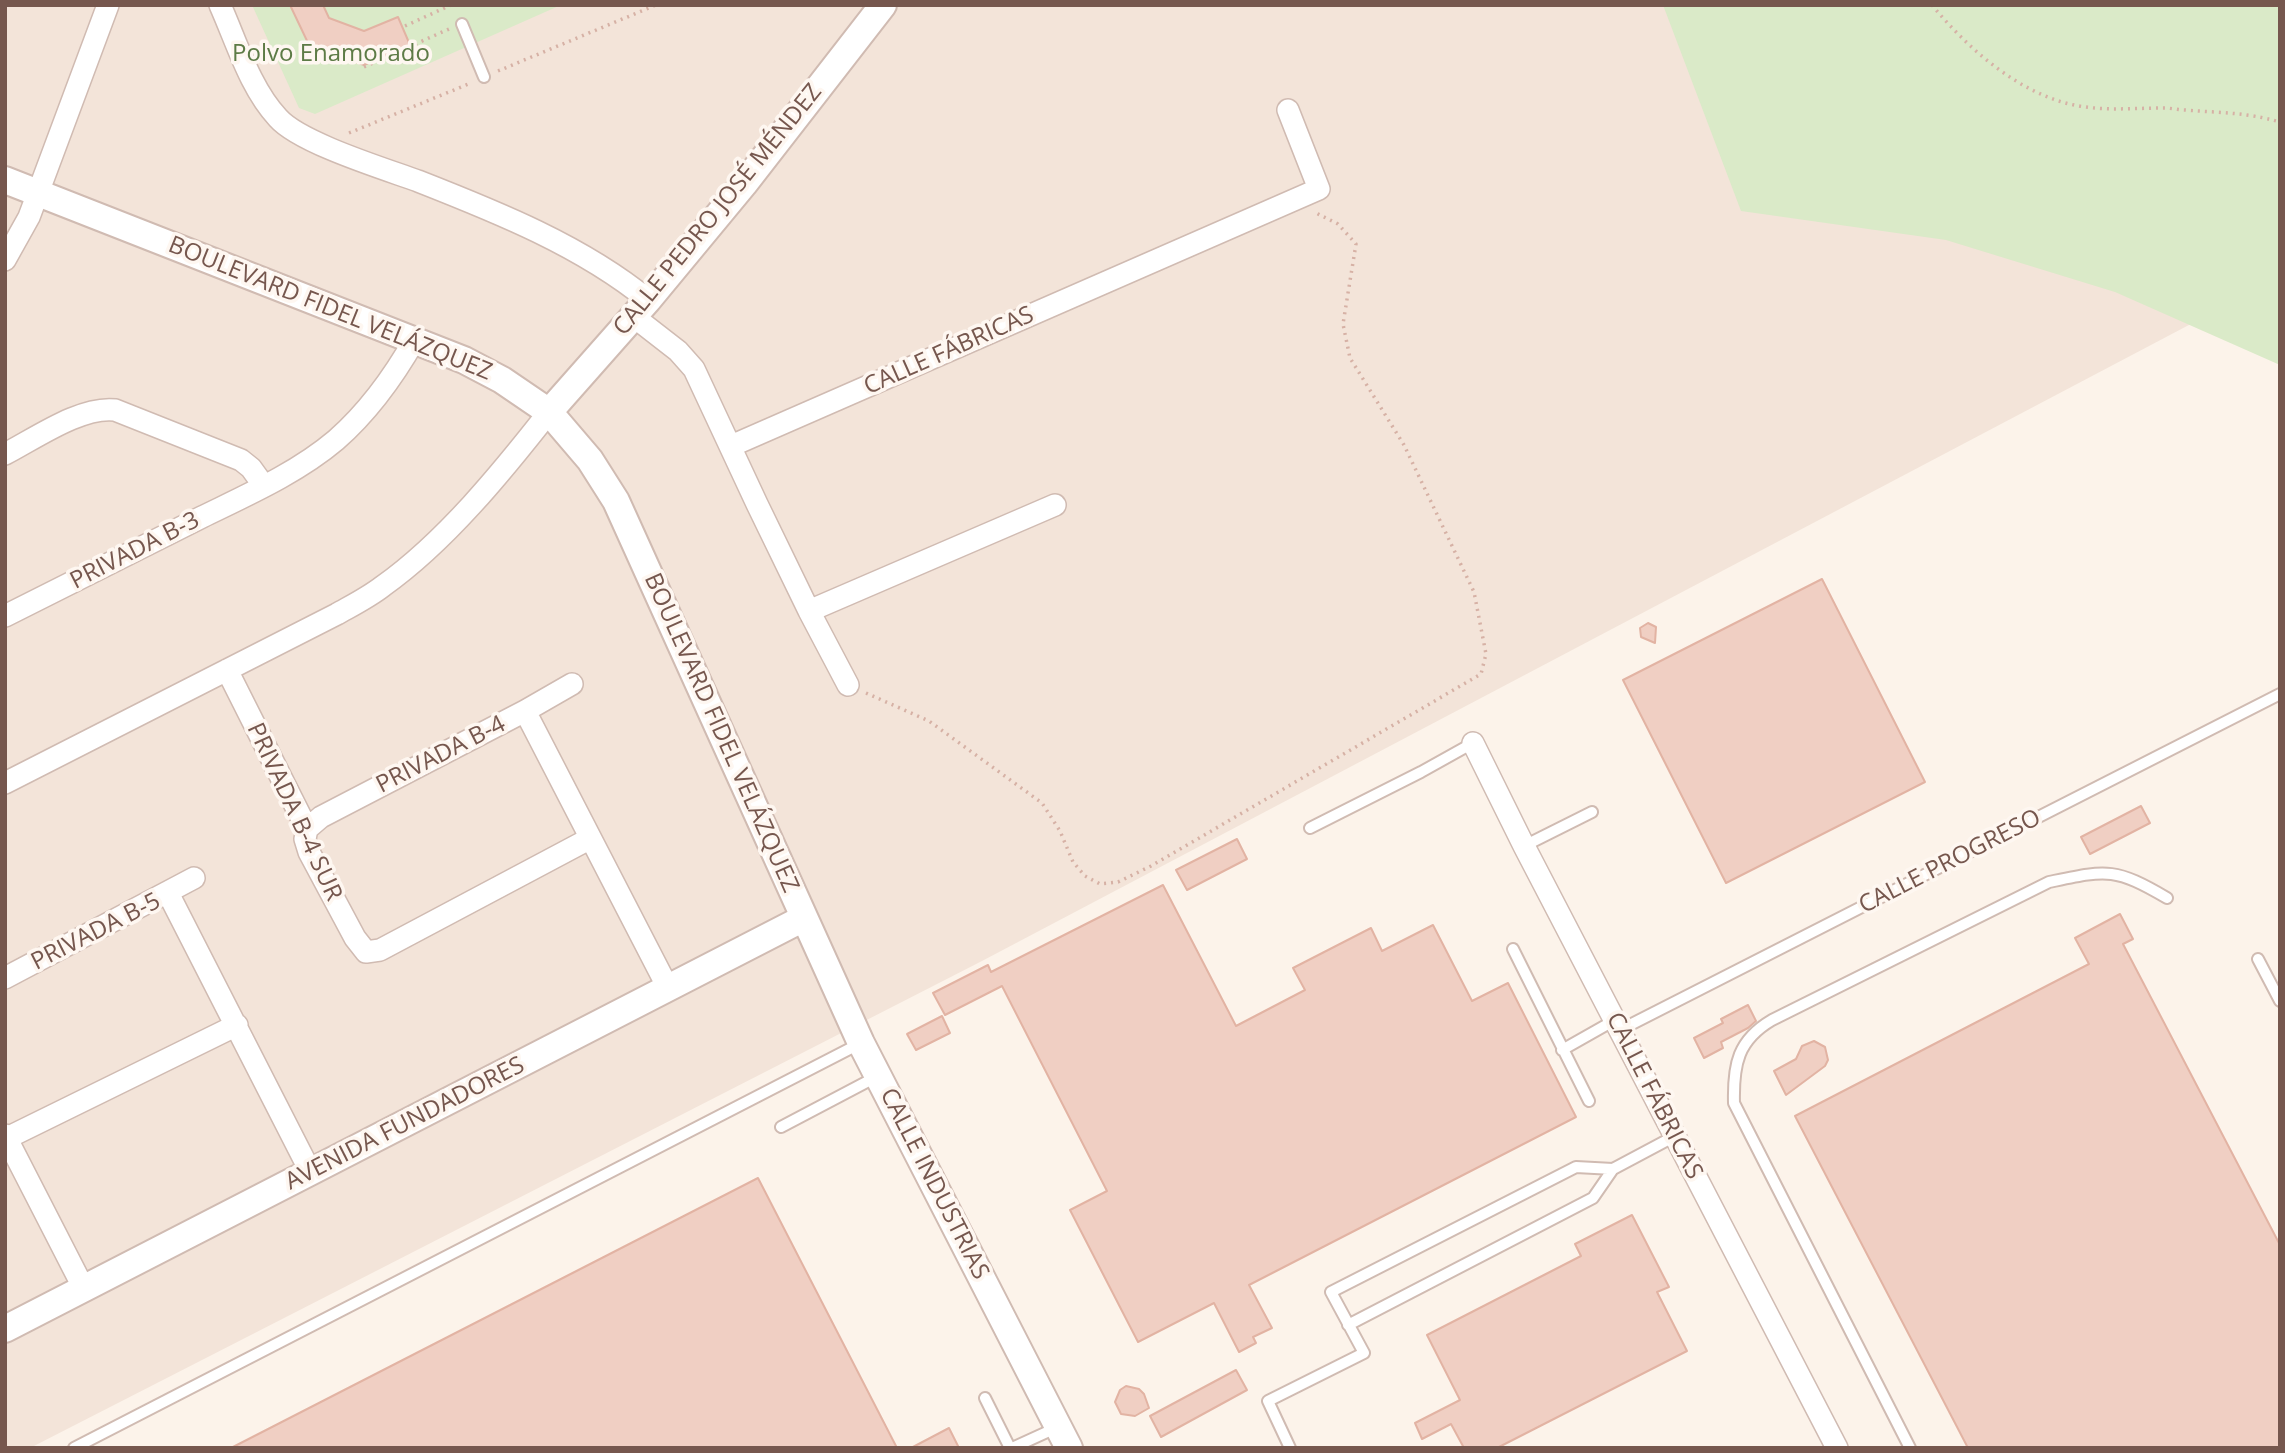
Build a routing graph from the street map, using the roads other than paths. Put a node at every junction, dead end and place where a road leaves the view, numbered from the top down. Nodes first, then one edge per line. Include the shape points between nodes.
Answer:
1 (108, 5) edge
2 (220, 5) edge
3 (883, 5) edge
4 (462, 24) dead end
5 (484, 77) dead end
6 (1289, 110) dead end
7 (5, 180) edge
8 (38, 191) junction
9 (5, 260) edge
10 (640, 308) junction
11 (415, 339) junction
12 (548, 412) junction
13 (731, 446) junction
14 (5, 454) edge
15 (264, 486) junction
16 (1055, 505) dead end
17 (808, 611) junction
18 (5, 616) edge
19 (227, 670) junction
20 (572, 684) dead end
21 (848, 685) road end
22 (2280, 694) edge
23 (524, 711) junction
24 (1474, 743) joint
25 (5, 783) edge
26 (1592, 812) dead end
27 (1310, 828) dead end
28 (307, 830) junction
29 (589, 839) junction
30 (1524, 846) junction
31 (194, 878) dead end
32 (168, 893) junction
33 (2167, 898) dead end
34 (804, 918) junction
35 (1513, 949) dead end
36 (2258, 959) dead end
37 (2280, 972) edge
38 (5, 978) edge
39 (2268, 978) junction
40 (668, 988) junction
41 (2280, 1001) edge
42 (237, 1025) junction
43 (1618, 1025) junction
44 (861, 1043) junction
45 (1562, 1050) junction
46 (879, 1076) junction
47 (1589, 1101) dead end
48 (781, 1127) dead end
49 (6, 1136) edge
50 (1675, 1136) junction
51 (1613, 1169) junction
52 (311, 1173) junction
53 (84, 1289) junction
54 (1348, 1325) junction
55 (5, 1329) edge
56 (985, 1398) dead end
57 (1064, 1437) edge
58 (92, 1444) edge
59 (74, 1448) edge
60 (1011, 1448) edge
61 (1290, 1448) edge
62 (1838, 1448) edge
63 (1910, 1448) edge

1 - 8 street
2 - 10 street via 256,85 279,120 309,139 481,206 618,276
3 - 10 street, CALLE PEDRO JOSÉ MÉNDEZ via 744,184
4 - 5 lane
6 - 13 street, CALLE FÁBRICAS via 1319,189
7 - 8 street, BOULEVARD FIDEL VELÁZQUEZ
8 - 9 street
8 - 11 street, BOULEVARD FIDEL VELÁZQUEZ
10 - 12 street, CALLE PEDRO JOSÉ MÉNDEZ
10 - 13 street via 694,369
11 - 12 street, BOULEVARD FIDEL VELÁZQUEZ via 502,380
11 - 15 street, PRIVADA B-3 via 387,384 336,440
12 - 19 street via 426,552 382,587 337,614
12 - 34 street, BOULEVARD FIDEL VELÁZQUEZ via 590,460 616,500
13 - 17 street
14 - 15 street via 80,415 115,410 240,460
15 - 18 street, PRIVADA B-3
16 - 17 street
17 - 21 street
19 - 25 street
19 - 28 street, PRIVADA B-4 SUR
20 - 23 street
22 - 43 lane, CALLE PROGRESO
23 - 28 street, PRIVADA B-4 via 321,817
23 - 29 street, PRIVADA B-4
24 - 27 lane
24 - 30 street, CALLE FÁBRICAS
26 - 30 lane
28 - 29 street, PRIVADA B-4 SUR via 309,852 366,952 380,950
29 - 40 street, PRIVADA B-4
30 - 43 street, CALLE FÁBRICAS
31 - 32 street
32 - 38 street, PRIVADA B-5
32 - 42 street, PRIVADA B-5
33 - 63 lane via 2117,873 2097,872 2049,882 1772,1020 1744,1042 1734,1102
34 - 40 street, AVENIDA FUNDADORES
34 - 44 street, CALLE INDUSTRIAS
35 - 45 lane
36 - 39 lane
37 - 39 lane
39 - 41 lane
40 - 52 street, AVENIDA FUNDADORES
42 - 49 street
42 - 52 street, PRIVADA B-5
43 - 45 lane, CALLE PROGRESO
43 - 50 street, CALLE FÁBRICAS
44 - 46 street, CALLE INDUSTRIAS
44 - 58 lane
45 - 47 lane
46 - 48 lane
46 - 57 street, CALLE INDUSTRIAS
49 - 53 street
50 - 51 lane
50 - 62 street, CALLE FÁBRICAS
51 - 54 lane via 1593,1198
51 - 54 lane via 1576,1167 1331,1292
52 - 53 street, AVENIDA FUNDADORES
53 - 55 street, AVENIDA FUNDADORES
54 - 61 lane via 1364,1353 1268,1401
56 - 60 lane
57 - 60 lane
58 - 59 lane

